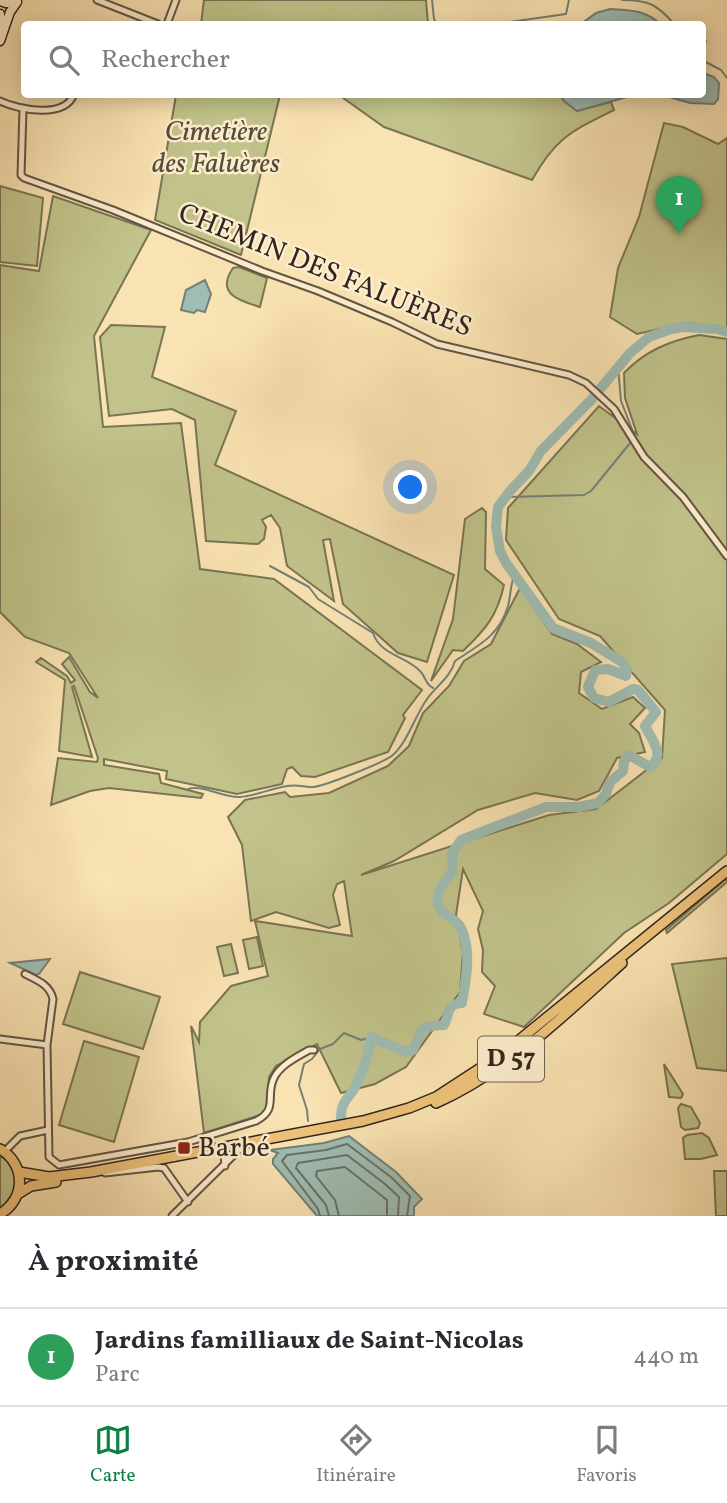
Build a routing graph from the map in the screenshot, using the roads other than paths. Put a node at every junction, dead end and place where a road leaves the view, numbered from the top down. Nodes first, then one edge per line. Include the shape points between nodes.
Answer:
1 (97, 0) edge
2 (176, 0) edge
3 (0, 1) edge
4 (18, 1) edge
5 (0, 14) edge
6 (150, 21) edge
7 (168, 21) edge
8 (1, 38) edge
9 (72, 98) edge
10 (0, 101) edge
11 (23, 109) junction
12 (727, 556) edge
13 (727, 870) edge
14 (686, 905) junction
15 (25, 974) dead end
16 (0, 1039) edge
17 (47, 1045) junction
18 (314, 1050) dead end
19 (48, 1130) junction
20 (241, 1148) junction
21 (2, 1150) edge
22 (216, 1150) junction
23 (225, 1166) junction
24 (19, 1172) junction
25 (105, 1173) junction
26 (15, 1199) junction
27 (188, 1202) junction
28 (0, 1214) edge
29 (13, 1216) edge
30 (172, 1216) edge

1 - 6 street
2 - 7 street
3 - 4 street
4 - 8 street
5 - 8 street
9 - 11 street via 60,109
10 - 11 street
11 - 12 street, CHEMIN DES FALUÈRES via 24,178 318,291 438,344 586,383 614,410 644,457
13 - 14 main road, D 57
14 - 20 main road, D 57 via 521,1050 463,1091 384,1122
14 - 22 main road, D 57 via 502,1054 436,1097 370,1120
15 - 17 street via 52,992
16 - 17 street
17 - 19 street
18 - 19 street via 279,1070 272,1080 270,1110 264,1117 188,1142 59,1165 49,1157
19 - 21 street via 20,1136
20 - 22 main road, D 57
20 - 23 street
21 - 24 main road
22 - 23 street via 225,1158
22 - 24 main road, D 57 via 66,1176
22 - 25 main road, D 57
23 - 27 street
24 - 26 main road
25 - 26 main road, D 57 via 37,1184
25 - 27 street via 164,1168
26 - 28 main road
26 - 29 main road
27 - 30 street

